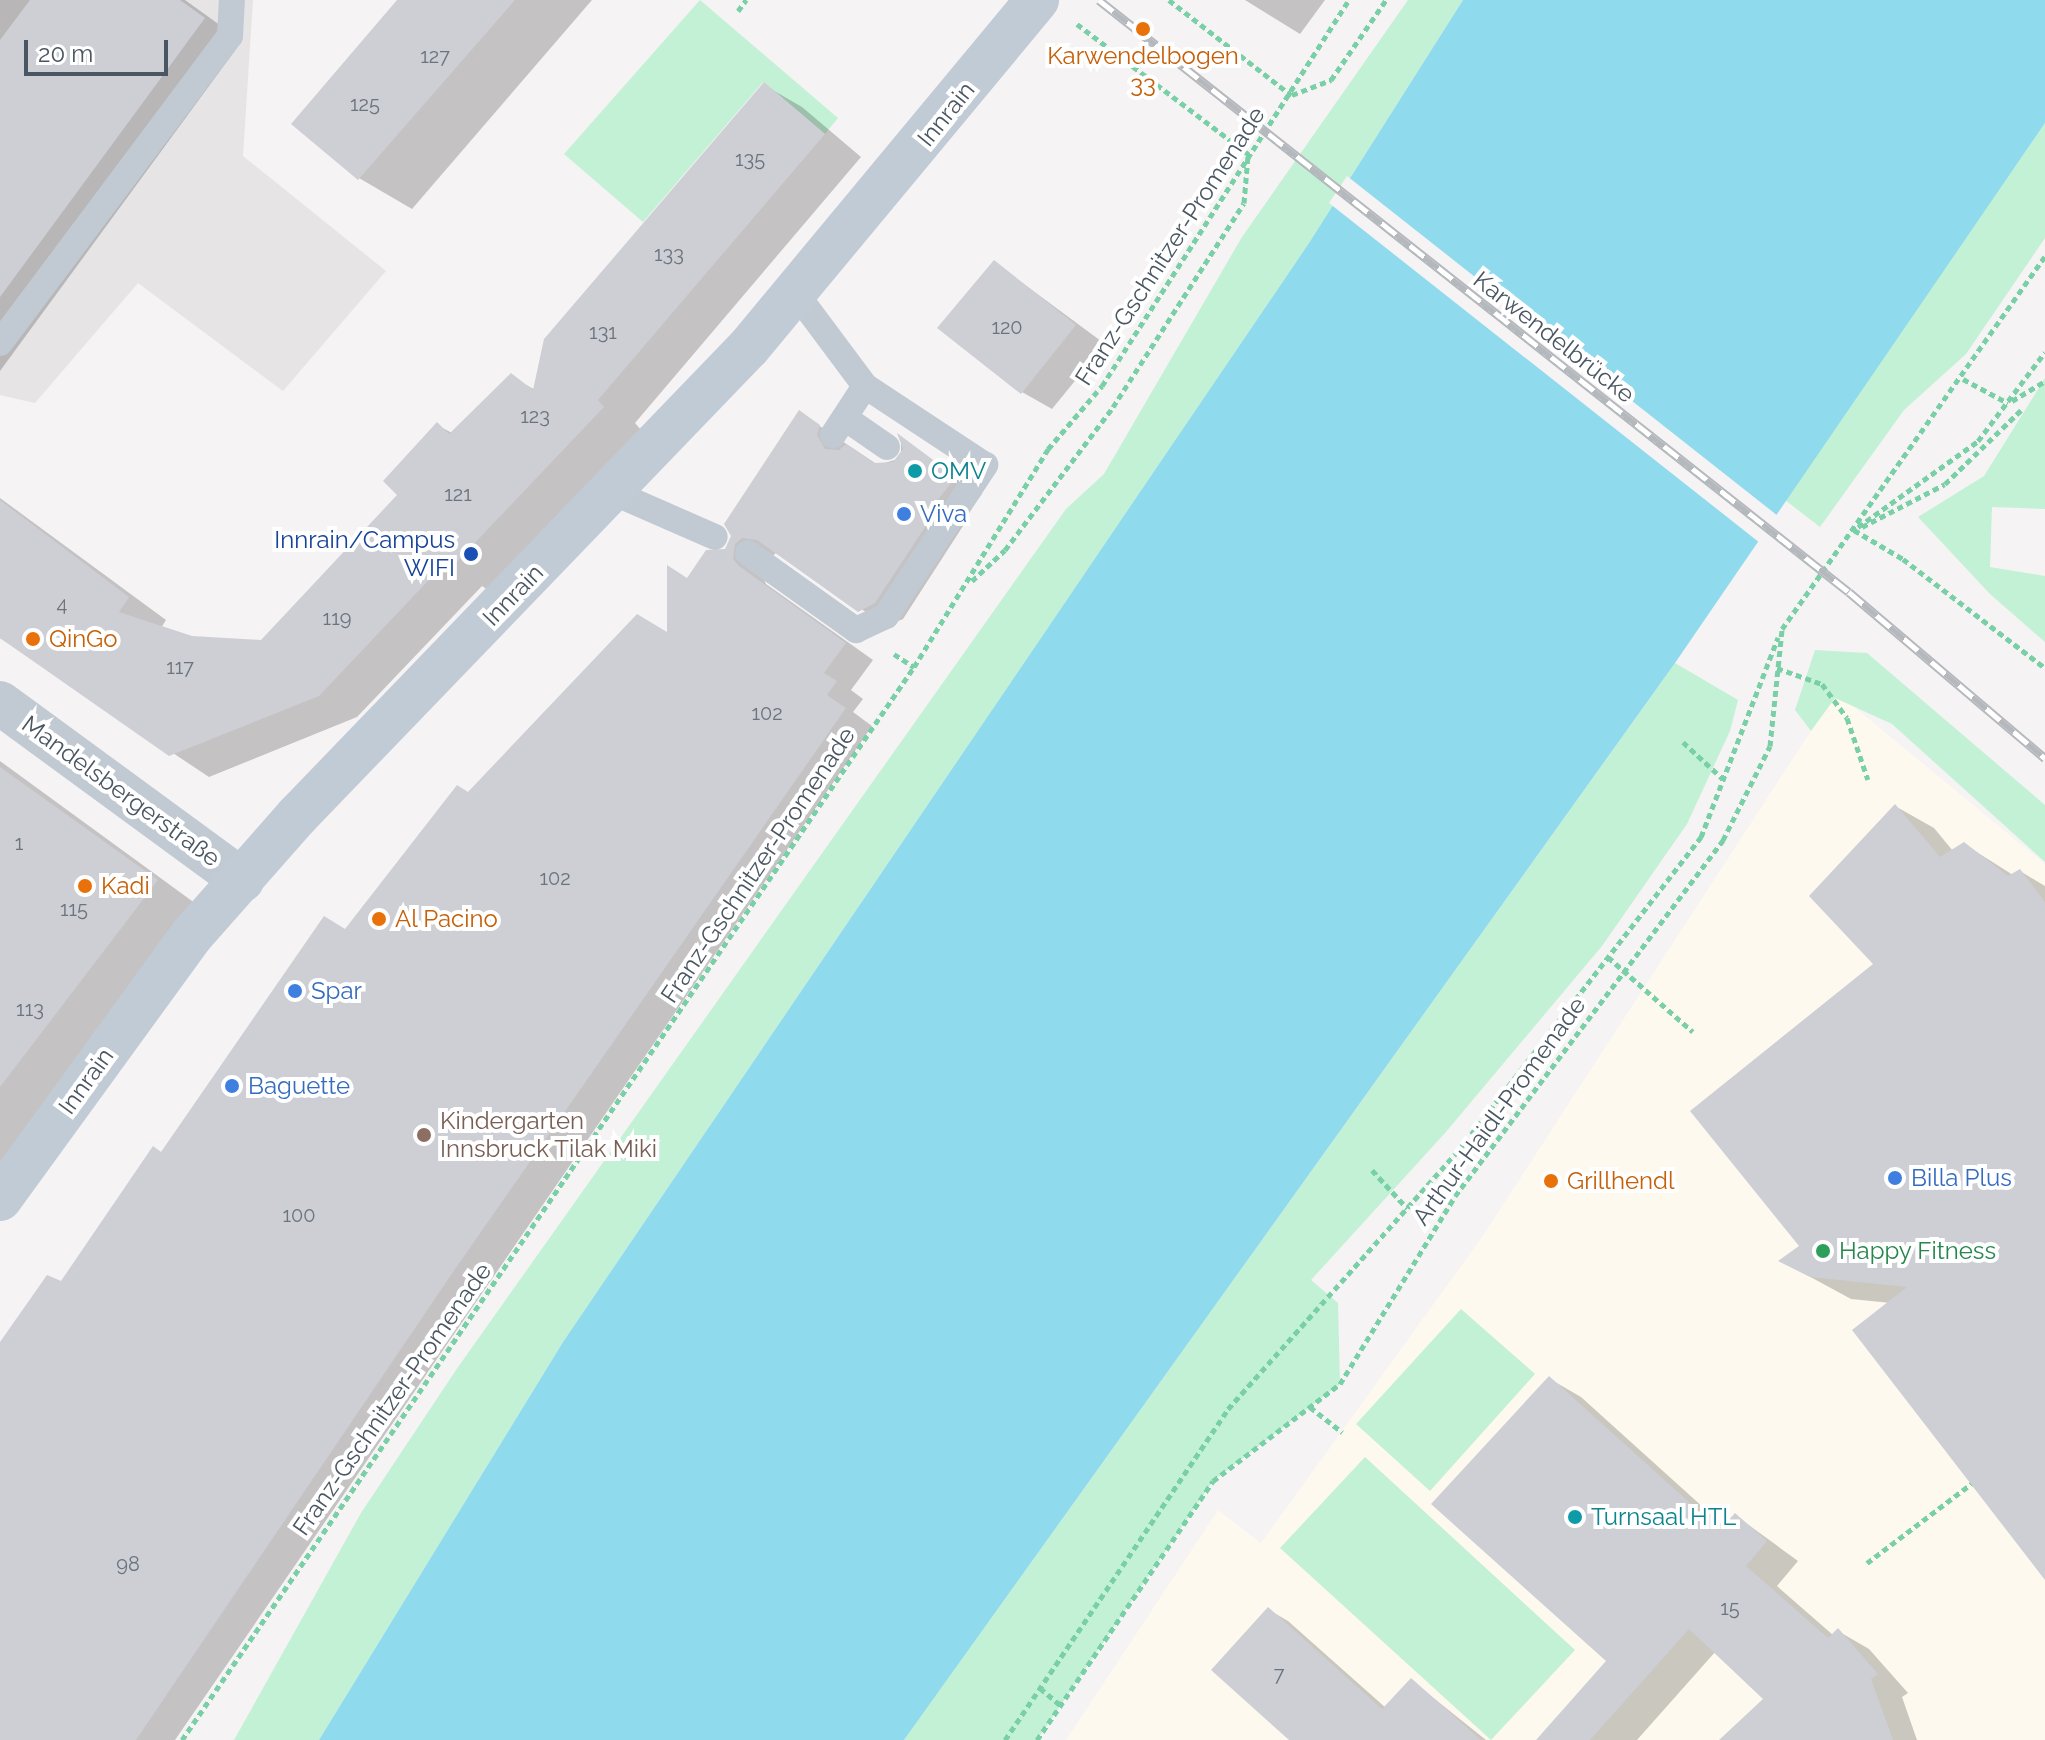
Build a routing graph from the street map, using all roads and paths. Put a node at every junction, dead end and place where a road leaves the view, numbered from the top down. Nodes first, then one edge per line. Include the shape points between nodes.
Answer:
1 (232, 0) edge
2 (746, 0) edge
3 (1169, 0) edge
4 (1349, 0) edge
5 (1386, 0) edge
6 (1054, 10) edge
7 (738, 11) dead end
8 (1291, 95) junction
9 (1264, 132) junction
10 (1248, 154) junction
11 (2045, 256) edge
12 (795, 292) junction
13 (0, 343) edge
14 (2045, 352) edge
15 (1963, 379) junction
16 (2045, 381) edge
17 (865, 386) junction
18 (2008, 403) junction
19 (2021, 410) dead end
20 (887, 447) dead end
21 (612, 492) junction
22 (1854, 530) junction
23 (715, 537) dead end
24 (748, 553) dead end
25 (1821, 571) junction
26 (966, 587) junction
27 (1782, 629) junction
28 (1777, 668) junction
29 (2045, 668) edge
30 (0, 703) edge
31 (1683, 742) dead end
32 (1723, 779) junction
33 (1868, 780) dead end
34 (242, 880) junction
35 (1608, 957) junction
36 (1624, 971) junction
37 (1693, 1032) dead end
38 (1372, 1170) dead end
39 (0, 1199) edge
40 (1407, 1208) junction
41 (1310, 1407) junction
42 (1342, 1432) dead end
43 (1971, 1484) dead end
44 (1867, 1563) dead end
45 (1040, 1688) junction
46 (1060, 1705) junction
47 (182, 1740) edge
48 (1005, 1740) edge
49 (1037, 1740) edge

1 - 13 lane via 230,36
2 - 7 path
3 - 8 path
4 - 8 path, Franz-Gschnitzer-Promenade
5 - 8 path via 1331,80
6 - 10 path
6 - 12 main road, Innrain
8 - 9 path, Franz-Gschnitzer-Promenade
9 - 10 path, Franz-Gschnitzer-Promenade
9 - 25 path, Karwendelbrücke
10 - 26 path, Franz-Gschnitzer-Promenade via 1102,386 1048,449
10 - 26 path via 1244,203 1113,407 1005,550
11 - 15 path
12 - 17 lane
12 - 21 main road, Innrain
14 - 18 path
15 - 18 path
15 - 22 path
16 - 18 path
17 - 20 lane via 839,426
17 - 24 lane via 985,465 956,493 886,616 856,630
18 - 22 path via 1978,441
19 - 22 path via 1945,484 1879,522
21 - 23 lane
21 - 34 main road, Innrain via 297,816
22 - 25 path, Arthur-Haidl-Promenade
22 - 29 path via 1903,559
25 - 27 path, Arthur-Haidl-Promenade
26 - 47 path, Franz-Gschnitzer-Promenade
27 - 28 path, Arthur-Haidl-Promenade
27 - 32 path
28 - 33 path via 1822,684 1847,718
28 - 36 path, Arthur-Haidl-Promenade via 1770,746 1730,827
30 - 34 street, Mandelsbergerstraße
31 - 32 path
32 - 35 path via 1701,837
34 - 39 main road, Innrain via 192,935
35 - 36 path
35 - 40 path via 1459,1150
36 - 37 path
36 - 41 path, Arthur-Haidl-Promenade via 1455,1196 1340,1384
38 - 40 path
40 - 45 path via 1228,1409
41 - 42 path
41 - 46 path, Arthur-Haidl-Promenade via 1213,1481
43 - 44 path
45 - 46 path
45 - 48 path
46 - 49 path, Arthur-Haidl-Promenade

